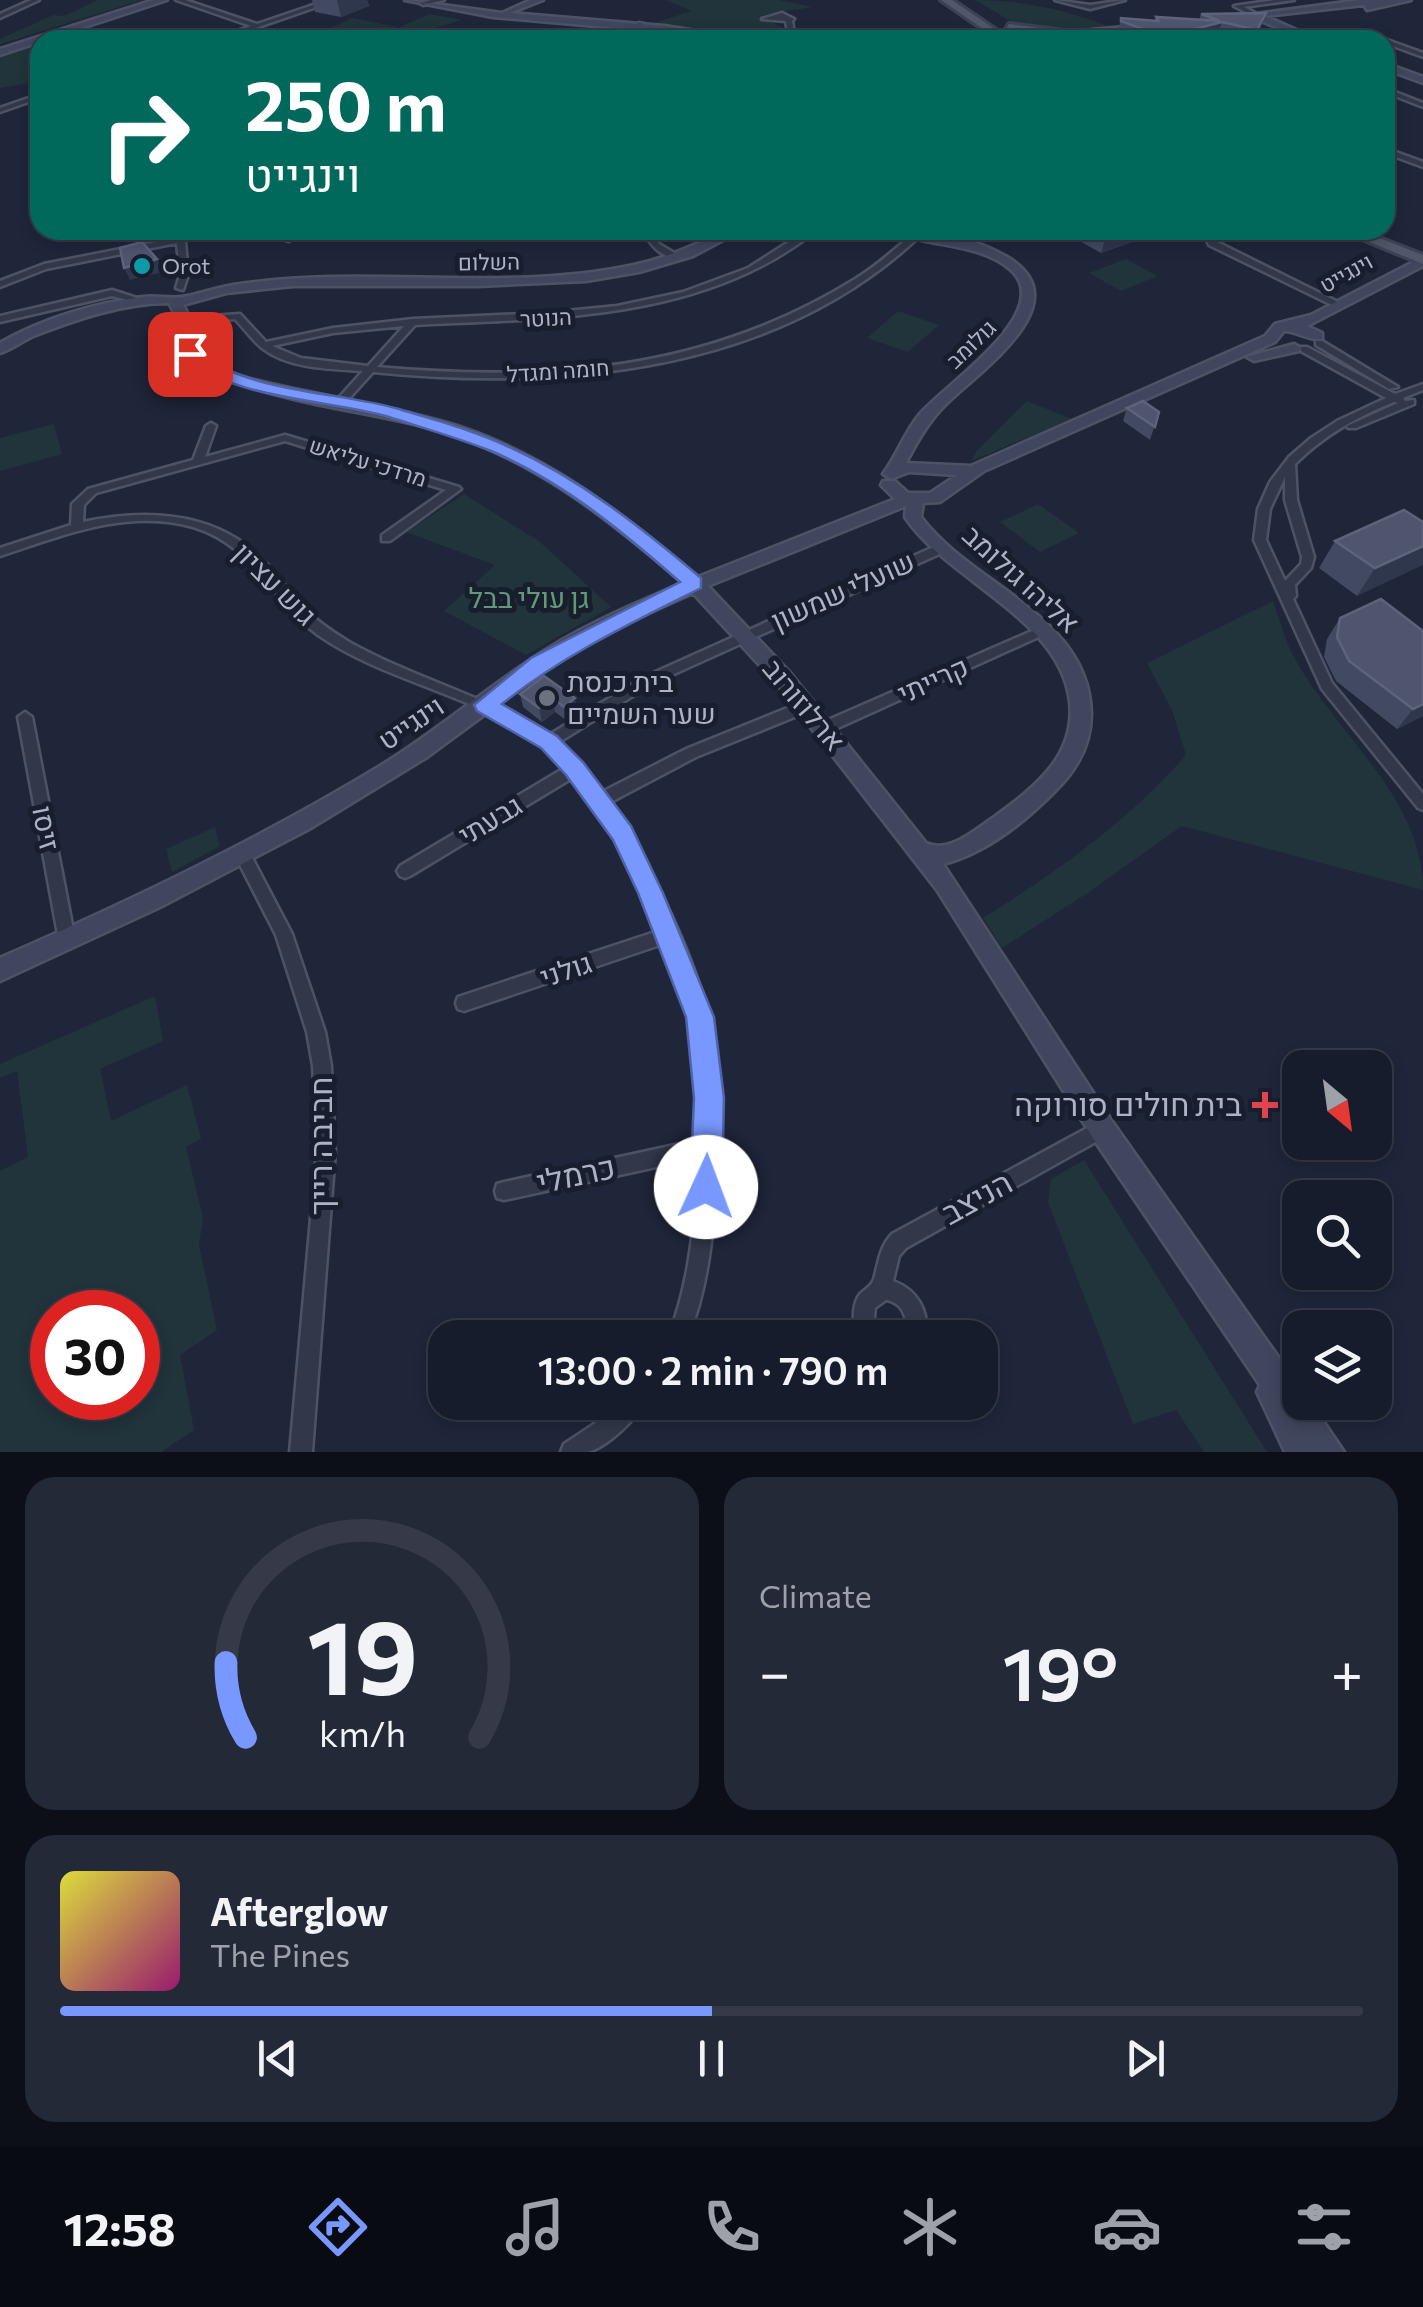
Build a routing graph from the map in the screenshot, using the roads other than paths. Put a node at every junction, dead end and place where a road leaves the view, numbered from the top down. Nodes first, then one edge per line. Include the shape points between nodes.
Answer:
1 (36, 0) edge
2 (151, 0) edge
3 (163, 0) edge
4 (179, 0) edge
5 (330, 0) edge
6 (536, 0) edge
7 (946, 0) edge
8 (966, 0) edge
9 (1058, 0) edge
10 (1122, 0) edge
11 (1226, 0) edge
12 (1291, 0) edge
13 (1381, 0) edge
14 (1407, 0) edge
15 (405, 2) edge
16 (440, 3) edge
17 (1237, 6) junction
18 (498, 14) junction
19 (0, 16) edge
20 (1259, 17) junction
21 (1234, 23) edge
22 (257, 26) junction
23 (638, 26) junction
24 (1008, 27) junction
25 (1164, 28) edge
26 (60, 30) edge
27 (65, 30) edge
28 (245, 30) edge
29 (633, 30) edge
30 (662, 30) edge
31 (670, 30) edge
32 (786, 30) edge
33 (789, 30) edge
34 (999, 30) edge
35 (1010, 30) edge
36 (1024, 30) edge
37 (1142, 30) edge
38 (1291, 30) edge
39 (30, 40) edge
40 (30, 41) edge
41 (1395, 45) edge
42 (0, 50) edge
43 (1423, 55) edge
44 (1395, 70) edge
45 (1423, 80) edge
46 (1395, 94) edge
47 (30, 100) edge
48 (1423, 104) edge
49 (0, 110) edge
50 (1395, 154) edge
51 (1423, 164) edge
52 (158, 240) edge
53 (179, 240) edge
54 (652, 240) edge
55 (711, 240) edge
56 (796, 240) edge
57 (911, 240) edge
58 (946, 240) edge
59 (1210, 240) edge
60 (1372, 240) edge
61 (1392, 240) edge
62 (1423, 252) edge
63 (672, 256) junction
64 (1423, 260) edge
65 (1423, 275) edge
66 (0, 284) edge
67 (185, 296) junction
68 (138, 300) junction
69 (1338, 305) junction
70 (0, 319) edge
71 (413, 322) junction
72 (1292, 326) junction
73 (23, 335) junction
74 (1274, 336) junction
75 (1309, 344) junction
76 (264, 345) junction
77 (0, 350) edge
78 (368, 369) junction
79 (1184, 376) junction
80 (1368, 384) junction
81 (1423, 387) edge
82 (1408, 398) edge
83 (340, 402) junction
84 (1370, 408) junction
85 (211, 426) dead end
86 (909, 440) junction
87 (1314, 442) junction
88 (198, 461) junction
89 (1290, 464) junction
90 (928, 468) junction
91 (978, 468) junction
92 (892, 478) junction
93 (945, 489) junction
94 (913, 500) junction
95 (1263, 511) junction
96 (851, 522) junction
97 (1298, 522) junction
98 (78, 528) junction
99 (386, 538) dead end
100 (942, 548) junction
101 (0, 552) edge
102 (1272, 566) junction
103 (1299, 573) junction
104 (694, 583) junction
105 (1291, 607) junction
106 (1041, 631) junction
107 (744, 634) junction
108 (485, 705) junction
109 (806, 706) junction
110 (25, 716) dead end
111 (824, 728) junction
112 (549, 742) junction
113 (575, 769) junction
114 (599, 801) junction
115 (1423, 804) edge
116 (918, 849) junction
117 (948, 854) junction
118 (243, 855) junction
119 (405, 872) dead end
120 (945, 884) junction
121 (668, 934) junction
122 (68, 940) junction
123 (0, 970) edge
124 (464, 1003) dead end
125 (1102, 1129) junction
126 (707, 1147) junction
127 (504, 1190) dead end
128 (881, 1290) junction
129 (685, 1320) edge
130 (864, 1320) edge
131 (918, 1320) edge
132 (1243, 1337) junction
133 (616, 1420) edge
134 (301, 1452) edge
135 (572, 1452) edge
136 (1302, 1452) edge
137 (1328, 1452) edge

1 - 19 street
2 - 26 street
3 - 27 street
4 - 22 street
5 - 22 street
6 - 18 street
6 - 18 street
7 - 34 main road
8 - 24 main road
9 - 10 street via 1090,7
11 - 17 street
12 - 17 street
13 - 20 street
14 - 20 street
15 - 16 street
15 - 18 street
16 - 18 street
17 - 20 street
18 - 23 street
18 - 23 street
20 - 21 street
20 - 38 street
22 - 28 street
23 - 29 street
23 - 30 street
23 - 31 street
24 - 35 main road
24 - 36 main road
25 - 37 street
32 - 33 street via 766,18 791,18
39 - 42 street
40 - 42 street
41 - 43 street
44 - 45 street
46 - 48 street
47 - 49 street
50 - 51 street
52 - 66 street
53 - 67 street
54 - 63 street
55 - 63 street, השלום
56 - 71 street, הנוטר via 738,274 657,302 556,318
57 - 78 street, חומה ומגדל via 822,305 683,355 516,376
58 - 86 street, גולומב via 1004,259 1025,280 1029,302 1014,330
59 - 69 street
60 - 64 main road
61 - 62 main road
63 - 67 street, השלום via 528,282 319,281
64 - 69 street, וינגייט
65 - 75 street, וינגייט via 1326,326
67 - 68 street, השלום
67 - 73 street, השלום
67 - 76 street, חומה ומגדל via 237,316
67 - 83 street, ארלוזורוב via 187,348 205,366
68 - 70 street via 112,292
68 - 73 street, השלום
69 - 72 street, וינגייט
71 - 76 street, הנוטר via 328,328
71 - 78 street
72 - 74 street, וינגייט via 1276,329
72 - 75 street
73 - 77 street, השלום
74 - 75 street
74 - 79 street, וינגייט
75 - 79 street, וינגייט
75 - 80 street
75 - 82 street
76 - 78 street, חומה ומגדל via 306,361
78 - 83 street
79 - 91 street, וינגייט
80 - 82 street
80 - 84 street
81 - 82 street
82 - 84 street
82 - 87 street
83 - 104 street, ארלוזורוב via 438,425 520,458 622,521
84 - 87 street
85 - 88 street
86 - 90 street via 912,456
86 - 92 street
87 - 89 street
88 - 98 street, מרדכי עליאש via 92,491 78,504
88 - 99 street, מרדכי עליאש via 286,438 455,489
89 - 95 street
89 - 97 street
90 - 91 street, וינגייט
90 - 92 street, וינגייט via 908,466
90 - 93 street via 943,478
91 - 93 street, וינגייט
92 - 94 street
92 - 96 street, וינגייט via 881,500
93 - 94 street, וינגייט
94 - 96 street, וינגייט
94 - 100 street, אליהו גולומב via 917,524
95 - 97 street via 1283,510
95 - 102 street via 1260,540
96 - 104 street, וינגייט
97 - 103 street via 1308,556
98 - 101 street, גוש עציון
98 - 108 street, גוש עציון via 149,519 215,530 251,555 328,636
100 - 106 street, אליהו גולומב
100 - 107 street, שועלי שמשון
102 - 103 street
102 - 105 street
103 - 105 street via 1290,584
104 - 107 street, ארלוזורוב
104 - 108 street, וינגייט via 562,649
105 - 115 street via 1328,686
106 - 111 street, קרייתי
106 - 117 street, אליהו גולומב via 1068,661 1078,691 1082,713 1071,757 1031,802
107 - 109 street, ארלוזורוב
107 - 112 street, שועלי שמשון via 647,680
108 - 112 street, גוש עציון
108 - 118 street, וינגייט via 394,768
109 - 111 street, ארלוזורוב
109 - 114 street via 691,753
110 - 122 street, זיסו
111 - 116 street, ארלוזורוב
112 - 113 street, גוש עציון
113 - 114 street, גוש עציון
113 - 119 street, גבעתי
114 - 121 street, גוש עציון via 622,833
116 - 117 street
116 - 120 street, ארלוזורוב
117 - 120 street via 941,867
118 - 122 street, וינגייט
118 - 134 street, חביבה רייך via 284,934 322,1066 326,1151
120 - 125 street, ארלוזורוב
121 - 124 street, גולני
121 - 126 street, גוש עציון via 700,1017
122 - 123 street, וינגייט
125 - 128 street, הניצב via 899,1241
125 - 132 street, ארלוזורוב
126 - 127 street, כרמלי
126 - 129 street, גוש עציון via 698,1286
128 - 130 street, הניצב via 862,1312
128 - 131 street via 911,1302
132 - 136 street, ארלוזורוב
132 - 137 street, ארלוזורוב
133 - 135 street

